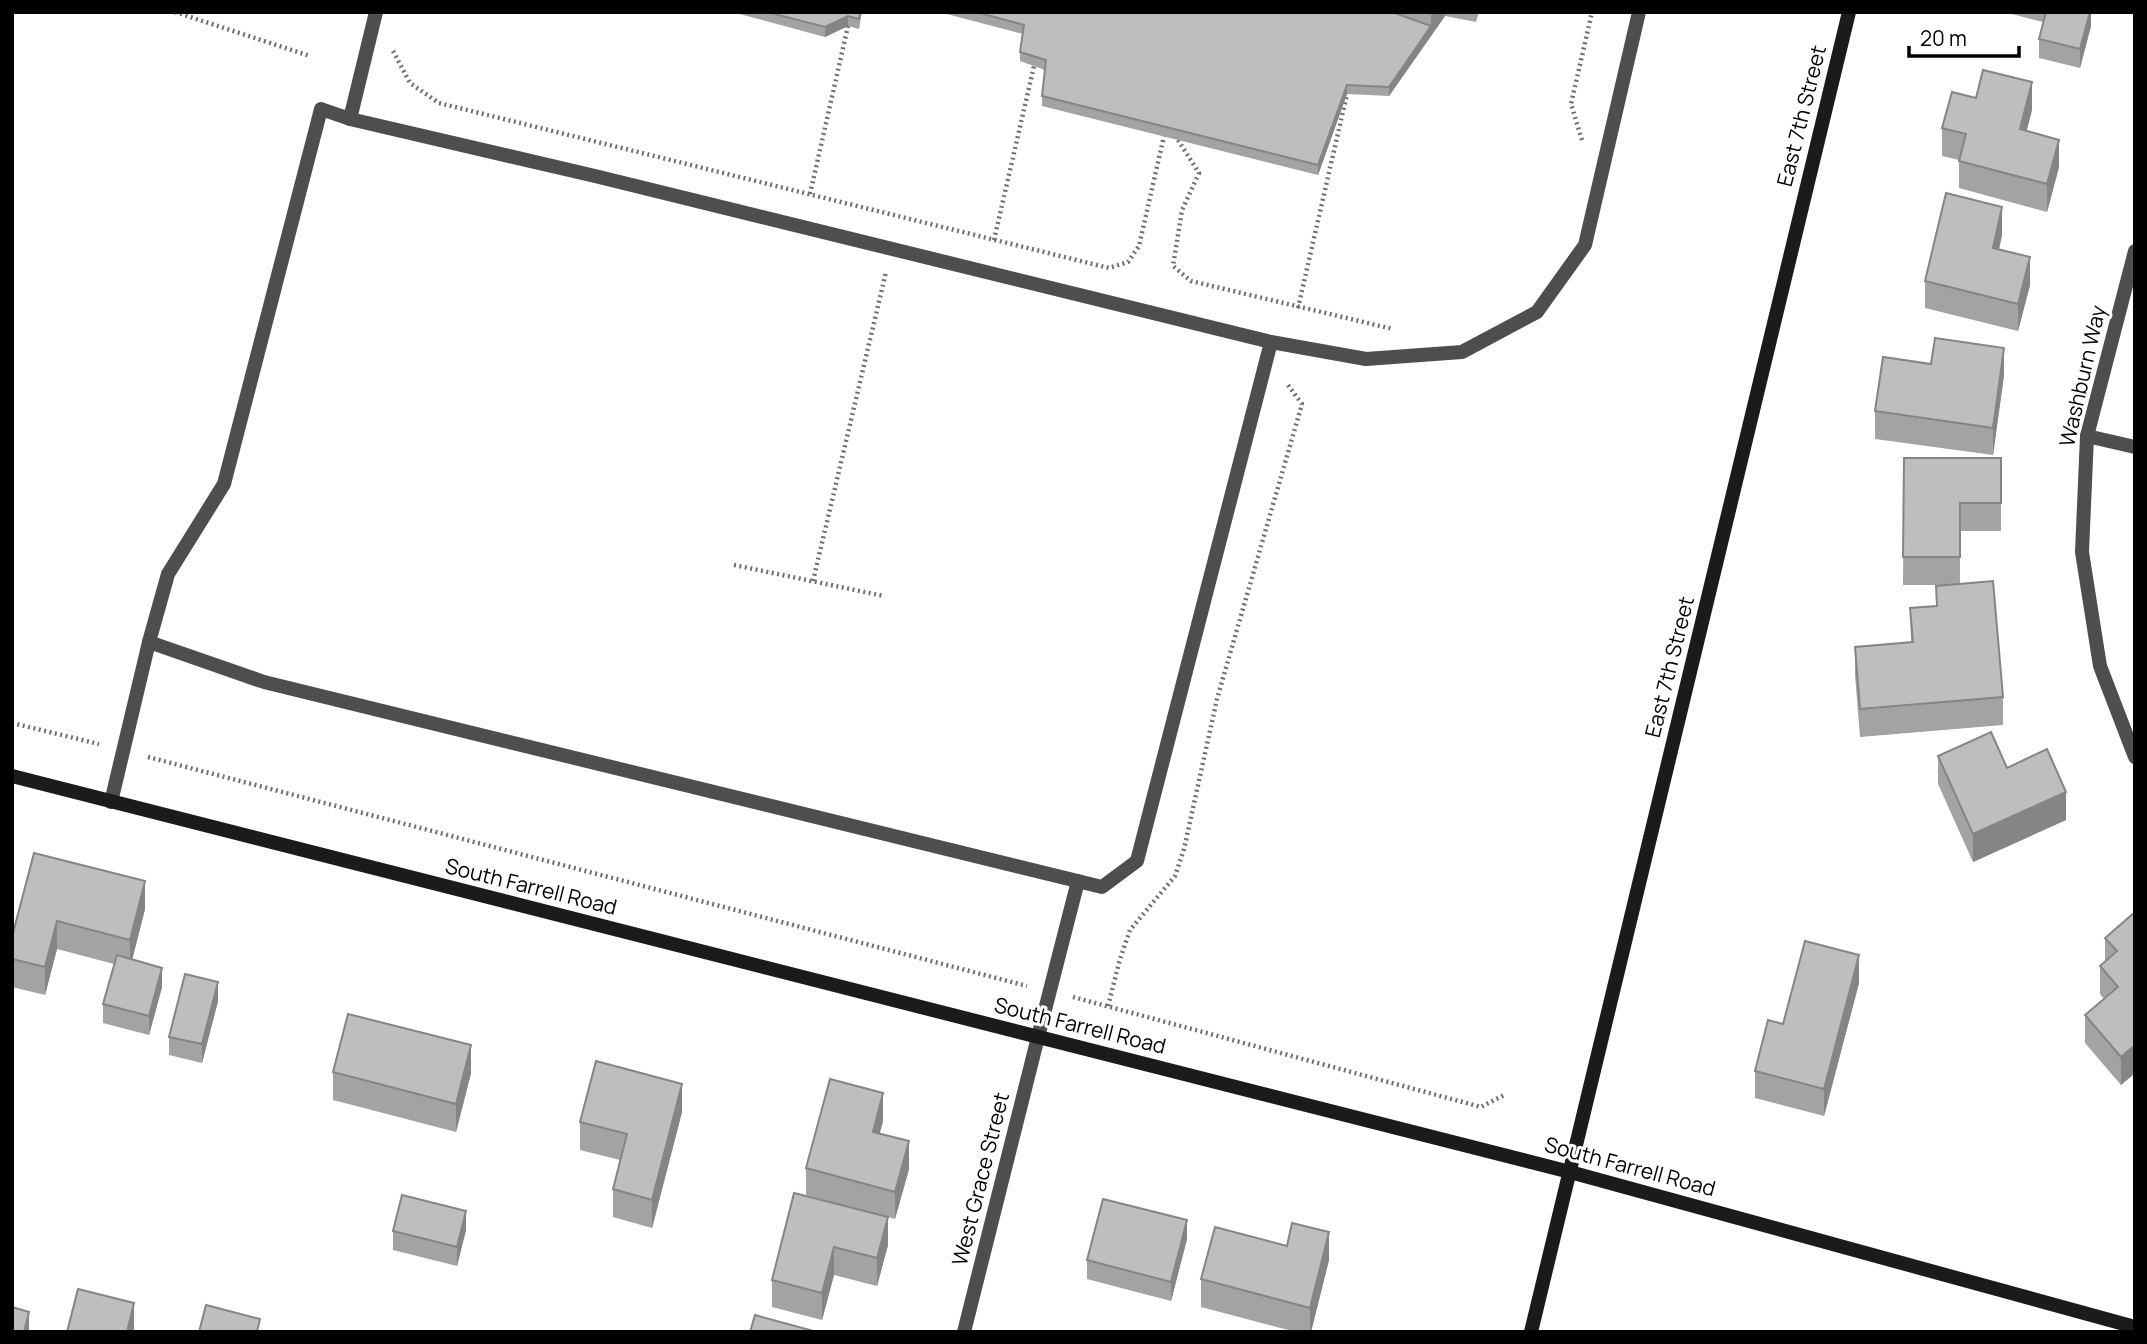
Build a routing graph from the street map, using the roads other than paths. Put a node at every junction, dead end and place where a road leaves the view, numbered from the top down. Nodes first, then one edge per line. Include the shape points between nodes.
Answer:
1 (376, 12) edge
2 (1639, 12) edge
3 (1849, 12) edge
4 (351, 119) junction
5 (2135, 251) edge
6 (1271, 342) junction
7 (2087, 436) junction
8 (2135, 447) edge
9 (149, 642) junction
10 (2135, 757) edge
11 (12, 776) edge
12 (111, 802) junction
13 (1079, 881) junction
14 (1038, 1037) junction
15 (1570, 1172) junction
16 (2135, 1327) edge
17 (964, 1332) edge
18 (1531, 1332) edge

1 - 4 street
2 - 6 street via 1585,244 1537,312 1462,352 1366,359
3 - 15 street, East 7th Street
4 - 6 street
4 - 9 street via 321,109 224,484 168,573
5 - 7 street, Washburn Way
6 - 13 street via 1137,861 1102,887
7 - 8 street
7 - 10 street, Washburn Way via 2082,552 2101,666
9 - 12 street
9 - 13 street via 264,682
11 - 12 street, South Farrell Road
12 - 14 street, South Farrell Road
13 - 14 street, West Grace Street
14 - 15 street, South Farrell Road
14 - 17 street, West Grace Street
15 - 16 street, South Farrell Road
15 - 18 street, East 7th Street

